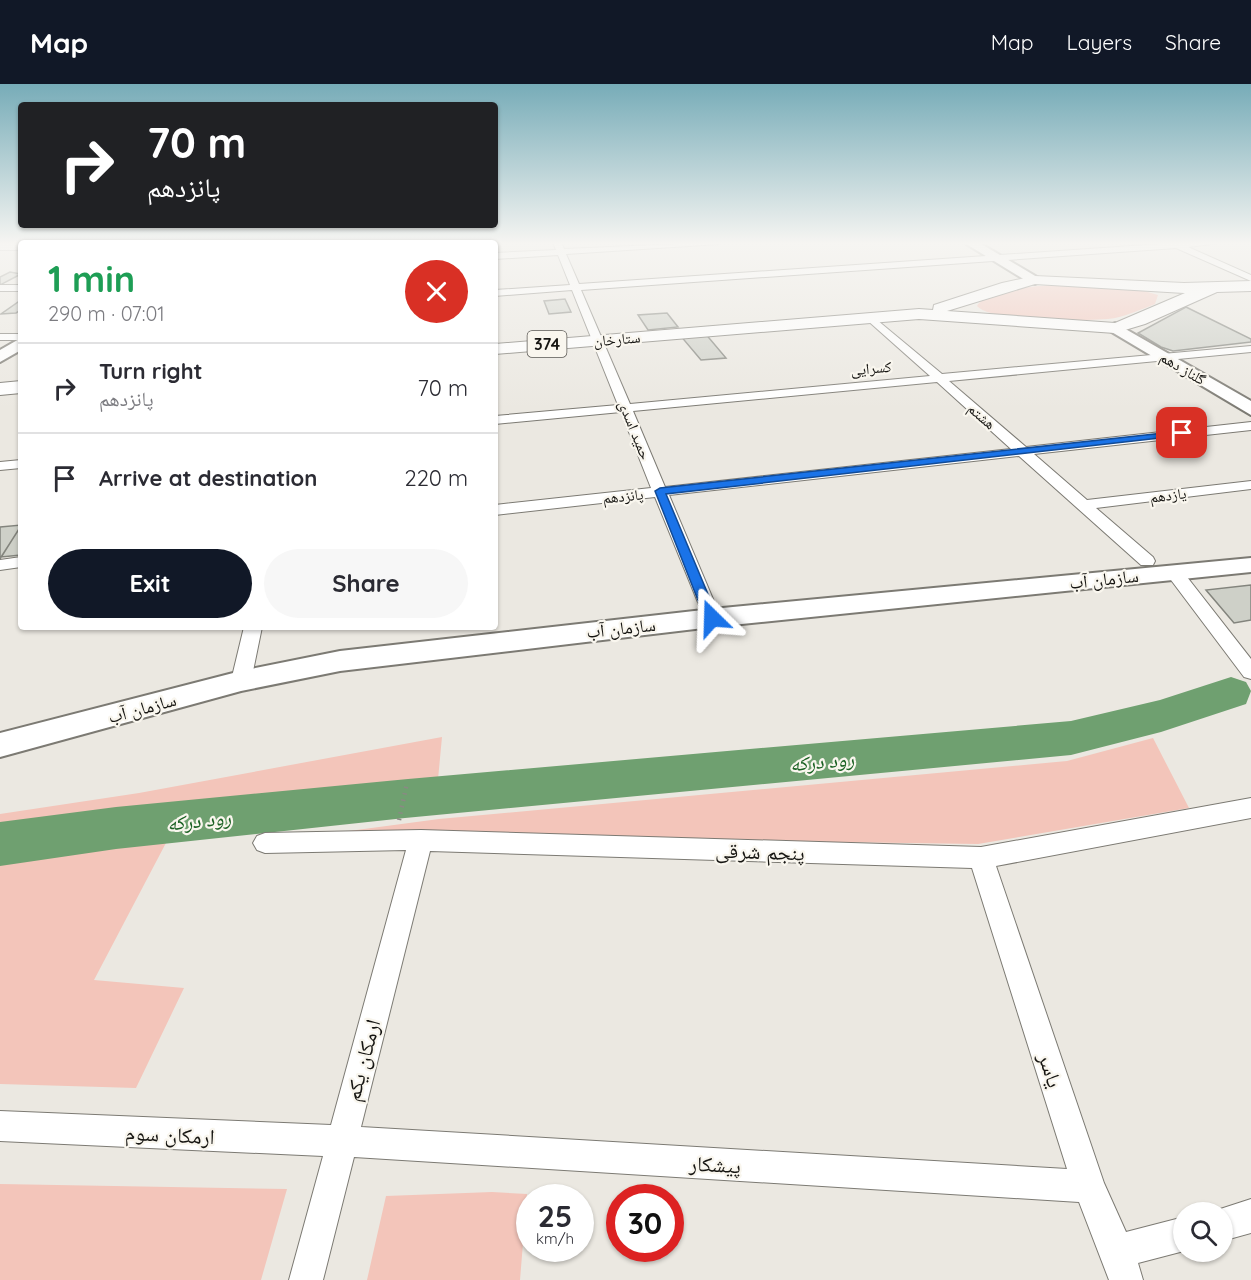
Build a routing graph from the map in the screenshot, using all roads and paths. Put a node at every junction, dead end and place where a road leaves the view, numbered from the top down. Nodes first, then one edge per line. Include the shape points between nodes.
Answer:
1 (581, 298) edge
2 (970, 298) edge
3 (1182, 298) edge
4 (919, 314) junction
5 (871, 318) junction
6 (1114, 328) junction
7 (0, 337) edge
8 (18, 337) edge
9 (599, 340) junction
10 (18, 345) edge
11 (498, 349) edge
12 (1251, 349) edge
13 (0, 357) edge
14 (1163, 357) junction
15 (939, 378) junction
16 (18, 387) edge
17 (0, 389) edge
18 (626, 407) junction
19 (1251, 409) edge
20 (498, 420) edge
21 (1251, 426) edge
22 (1022, 451) junction
23 (18, 464) edge
24 (0, 466) edge
25 (1251, 485) edge
26 (660, 491) junction
27 (1084, 505) junction
28 (498, 510) edge
29 (1147, 561) dead end
30 (18, 562) edge
31 (0, 565) edge
32 (1251, 565) edge
33 (1174, 572) junction
34 (712, 618) junction
35 (252, 630) edge
36 (1251, 672) edge
37 (240, 681) junction
38 (0, 746) edge
39 (407, 783) dead end
40 (1251, 808) edge
41 (399, 821) dead end
42 (421, 840) junction
43 (265, 843) dead end
44 (981, 858) junction
45 (0, 1126) edge
46 (340, 1141) junction
47 (1089, 1186) junction
48 (1251, 1216) edge
49 (1233, 1221) edge
50 (1173, 1240) edge
51 (1122, 1265) edge
52 (306, 1280) edge

1 - 9 street, حمید اسدی
2 - 4 main road
3 - 6 main road
4 - 5 main road, ستارخان / 374
4 - 6 main road
5 - 9 main road, ستارخان / 374
5 - 15 street, هشتم
6 - 14 main road, گلناز دهم
7 - 8 street
9 - 11 main road, ستارخان / 374
9 - 18 street, حمید اسدی
10 - 13 main road
12 - 14 street, کسرایی
14 - 15 street, کسرایی
14 - 19 main road, گلناز دهم
15 - 18 street, کسرایی
15 - 22 street, هشتم
16 - 17 main road
18 - 20 street, کسرایی
18 - 26 street, حمید اسدی
21 - 22 street, پانزدهم
22 - 26 street, پانزدهم
22 - 27 street, هشتم
23 - 24 street
25 - 27 street, یازدهم
26 - 28 street, پانزدهم
26 - 34 street, حمید اسدی
27 - 29 street, هشتم
30 - 31 street
32 - 33 main road, سازمان آب
33 - 34 main road, سازمان آب
33 - 36 street
34 - 37 main road, سازمان آب via 340,661
35 - 37 street
37 - 38 main road, سازمان آب
39 - 41 path
40 - 44 street, پنجم شرقی
42 - 43 street, پنجم شرقی
42 - 44 street, پنجم شرقی
42 - 46 street, ارمکان یکم
44 - 47 street, یاسر
45 - 46 street, ارمکان سوم
46 - 47 street, پیشکار
46 - 52 street, ارمکان یکم
47 - 51 street, یاسر
48 - 49 street
50 - 51 street

